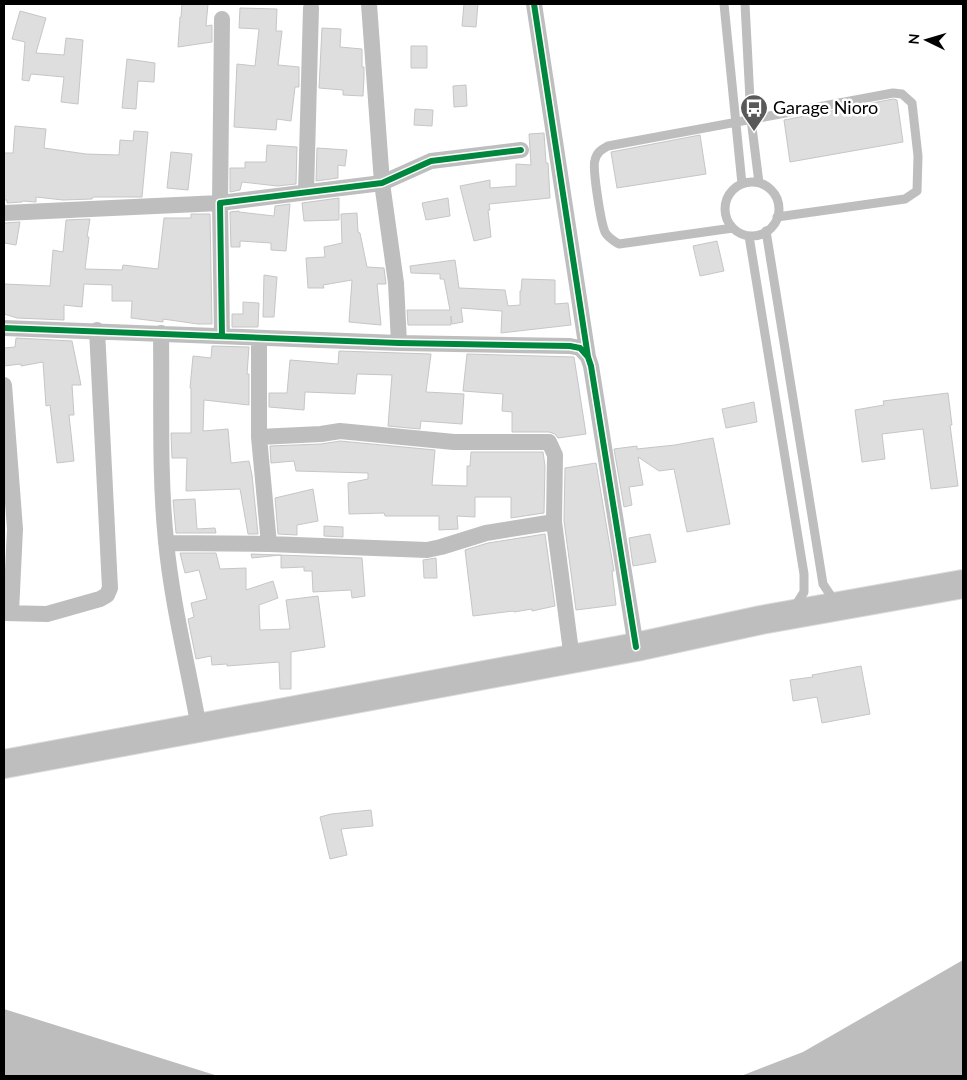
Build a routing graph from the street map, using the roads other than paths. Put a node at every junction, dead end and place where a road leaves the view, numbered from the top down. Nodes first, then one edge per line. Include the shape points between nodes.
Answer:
1 (370, 4) edge
2 (534, 4) edge
3 (724, 4) edge
4 (745, 4) edge
5 (311, 8) dead end
6 (222, 19) dead end
7 (751, 119) junction
8 (735, 122) junction
9 (521, 150) dead end
10 (759, 183) junction
11 (382, 184) junction
12 (742, 184) junction
13 (306, 192) junction
14 (220, 204) junction
15 (4, 213) edge
16 (777, 217) junction
17 (733, 228) junction
18 (766, 232) junction
19 (749, 236) junction
20 (4, 328) edge
21 (97, 330) junction
22 (161, 333) junction
23 (222, 336) junction
24 (260, 338) junction
25 (399, 343) junction
26 (588, 357) junction
27 (4, 385) edge
28 (259, 437) junction
29 (6, 454) edge
30 (554, 522) junction
31 (166, 543) junction
32 (270, 544) junction
33 (963, 584) edge
34 (838, 607) junction
35 (7, 612) edge
36 (788, 615) junction
37 (636, 647) junction
38 (572, 659) junction
39 (199, 728) junction
40 (4, 764) edge

1 - 11 street
2 - 26 street
3 - 8 lane
4 - 7 lane
5 - 13 street
6 - 14 street
7 - 8 lane
7 - 10 lane
7 - 16 lane via 893,93 902,94 912,103 918,156 917,191 906,199
8 - 12 lane
8 - 17 lane via 608,146 598,152 594,162 602,222 612,241 619,244
9 - 11 street via 430,161
10 - 12 lane
10 - 16 lane via 773,192 777,200
11 - 13 street
11 - 25 street via 396,283
12 - 17 lane via 734,188 725,203 725,212
13 - 14 street
14 - 15 street
14 - 23 street
16 - 18 lane
17 - 19 lane
18 - 19 lane
18 - 34 lane via 823,584
19 - 36 lane via 804,574 804,592
20 - 21 street
21 - 22 street
21 - 35 street via 110,588 100,599 51,613
22 - 23 street
22 - 31 street
23 - 24 street
24 - 25 street
24 - 28 street
25 - 26 street via 570,346 580,348
26 - 37 street
27 - 29 street
28 - 30 street via 340,431 454,442 549,442 555,455
28 - 32 street
29 - 35 street via 15,529
30 - 32 street via 486,533 427,550
30 - 38 street
31 - 32 street
31 - 39 street
33 - 34 highway
34 - 36 highway
36 - 37 highway
37 - 38 highway
38 - 39 highway
39 - 40 highway

